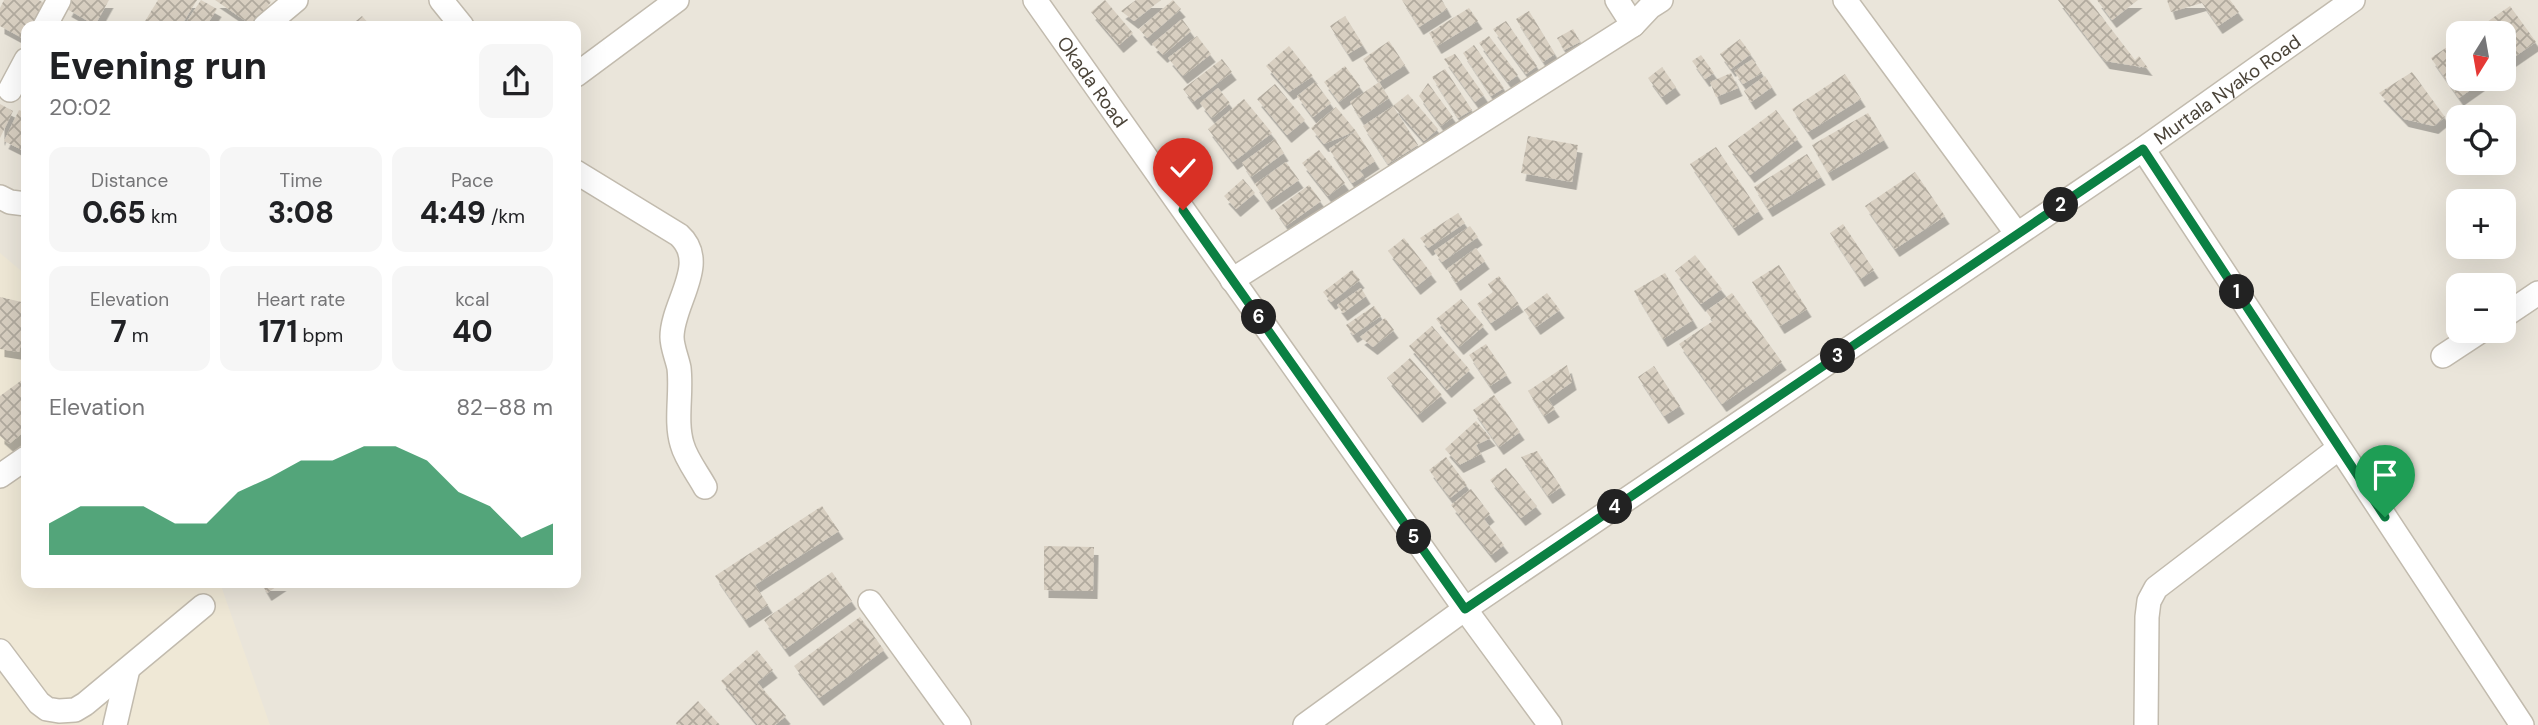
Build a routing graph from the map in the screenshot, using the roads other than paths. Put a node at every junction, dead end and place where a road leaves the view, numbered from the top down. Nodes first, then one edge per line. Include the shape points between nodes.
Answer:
1 (58, 0) edge
2 (296, 0) edge
3 (441, 0) edge
4 (677, 0) edge
5 (1035, 0) edge
6 (1617, 0) edge
7 (1661, 0) edge
8 (1845, 0) edge
9 (2353, 0) edge
10 (47, 21) edge
11 (271, 21) edge
12 (458, 21) edge
13 (1633, 25) junction
14 (21, 71) edge
15 (581, 71) edge
16 (12, 91) edge
17 (2143, 149) junction
18 (581, 175) edge
19 (0, 197) edge
20 (21, 203) edge
21 (2017, 234) junction
22 (1232, 280) junction
23 (2535, 302) edge
24 (2516, 311) edge
25 (2462, 343) edge
26 (2442, 356) dead end
27 (2339, 448) junction
28 (21, 461) edge
29 (0, 475) edge
30 (705, 487) dead end
31 (870, 602) dead end
32 (203, 606) dead end
33 (1465, 609) junction
34 (0, 651) edge
35 (128, 669) junction
36 (85, 704) junction
37 (102, 725) edge
38 (115, 725) edge
39 (960, 725) edge
40 (1305, 725) edge
41 (1550, 725) edge
42 (2146, 725) edge
43 (2522, 725) edge

1 - 10 street
2 - 11 street
3 - 12 street
4 - 15 street
5 - 22 street, Okada Road
6 - 13 street
7 - 13 street
8 - 21 street
9 - 17 street, Murtala Nyako Road
13 - 22 street
14 - 16 street
17 - 21 street, Murtala Nyako Road
17 - 27 street
18 - 30 street via 679,235 691,252 690,275 671,339 679,369 682,443
19 - 20 street
21 - 33 street, Murtala Nyako Road
22 - 33 street, Okada Road
23 - 24 street
25 - 26 street
27 - 42 street via 2156,588 2147,617
27 - 43 street
28 - 29 street
31 - 39 street
32 - 35 street
33 - 40 street, Murtala Nyako Road
33 - 41 street, Okada Road
34 - 36 street via 47,709 75,710
35 - 36 street
35 - 38 street
36 - 37 street

